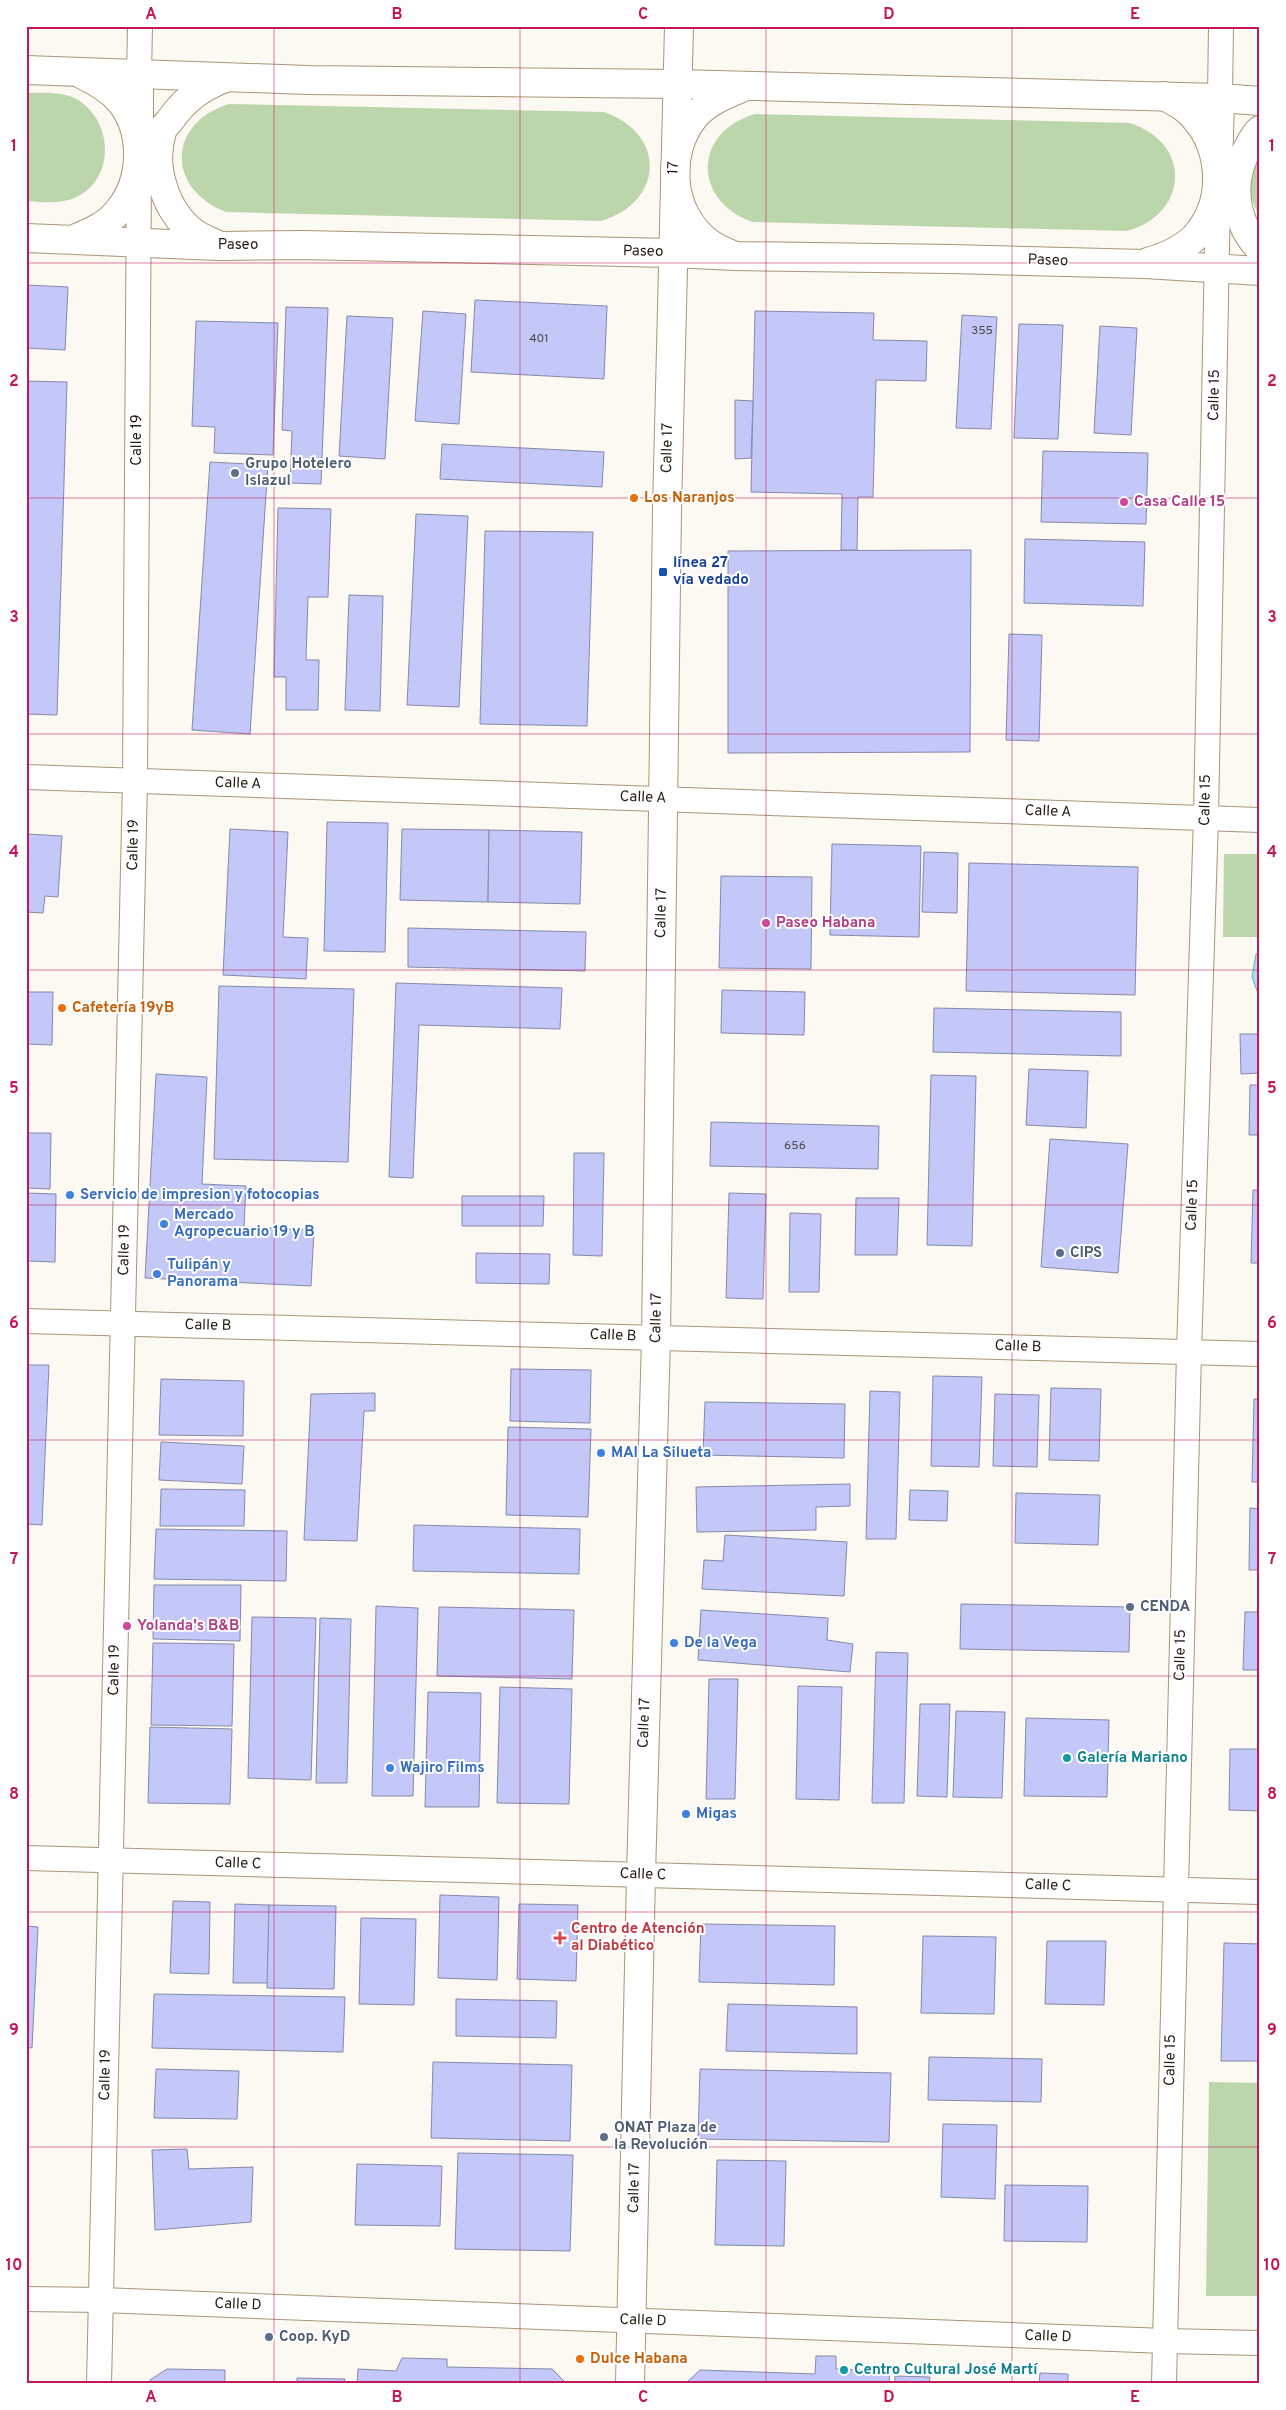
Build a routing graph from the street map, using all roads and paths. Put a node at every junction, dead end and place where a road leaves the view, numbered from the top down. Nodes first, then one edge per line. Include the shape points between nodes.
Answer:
1 (140, 26) edge
2 (679, 26) edge
3 (1222, 26) edge
4 (26, 70) edge
5 (76, 71) junction
6 (139, 75) junction
7 (229, 77) junction
8 (678, 84) junction
9 (748, 86) junction
10 (1164, 96) junction
11 (1220, 98) junction
12 (1260, 101) edge
13 (1260, 130) edge
14 (139, 158) junction
15 (674, 169) junction
16 (1218, 179) junction
17 (26, 238) edge
18 (71, 240) junction
19 (137, 241) junction
20 (219, 246) junction
21 (1260, 249) edge
22 (672, 253) junction
23 (735, 256) junction
24 (1145, 264) junction
25 (1217, 268) junction
26 (1260, 271) edge
27 (26, 777) edge
28 (135, 780) junction
29 (663, 798) junction
30 (1206, 817) junction
31 (1260, 820) edge
32 (26, 1321) edge
33 (123, 1324) junction
34 (656, 1338) junction
35 (1189, 1352) junction
36 (1260, 1354) edge
37 (26, 1858) edge
38 (111, 1860) junction
39 (641, 1875) junction
40 (1175, 1890) junction
41 (1260, 1892) edge
42 (26, 2300) edge
43 (101, 2300) junction
44 (633, 2320) junction
45 (1165, 2341) junction
46 (1260, 2343) edge
47 (99, 2384) edge
48 (630, 2384) edge
49 (1164, 2384) edge

1 - 6 street, Calle 19
2 - 8 main road
3 - 11 street, Calle 15
4 - 5 main road
5 - 6 main road
5 - 14 main road via 101,83 122,103 135,129
6 - 7 main road
6 - 14 main road, Calle 19
7 - 8 main road
7 - 20 main road via 202,87 180,105 162,130 159,158 162,186 174,212 194,233
8 - 9 main road
8 - 15 main road, 17
9 - 10 main road
9 - 15 main road via 718,98 696,116 681,141
10 - 11 main road
10 - 16 main road via 1186,109 1205,130 1216,157
11 - 12 main road
11 - 16 main road, Calle 15
13 - 21 main road via 1242,157 1235,180 1239,214 1251,240
14 - 18 main road via 134,185 119,210 97,229
14 - 19 street, Calle 19
15 - 22 main road, 17
15 - 23 main road via 678,197 690,223 710,244
16 - 24 main road via 1210,213 1194,237 1172,254
16 - 25 street, Calle 15
17 - 18 main road, Paseo
18 - 19 main road, Paseo
19 - 20 main road, Paseo
19 - 28 street, Calle 19
20 - 22 main road, Paseo
22 - 23 main road, Paseo
22 - 29 main road, Calle 17
23 - 24 main road, Paseo
24 - 25 main road, Paseo
25 - 26 main road, Paseo
25 - 30 street, Calle 15
27 - 28 street, Calle A
28 - 29 street, Calle A
28 - 33 street, Calle 19
29 - 30 street, Calle A
29 - 34 main road, Calle 17
30 - 31 street, Calle A
30 - 35 street, Calle 15
32 - 33 street, Calle B
33 - 34 street, Calle B
33 - 38 street, Calle 19
34 - 35 street, Calle B
34 - 39 main road, Calle 17
35 - 36 street, Calle B
35 - 40 street, Calle 15
37 - 38 street, Calle C
38 - 39 street, Calle C
38 - 43 street, Calle 19
39 - 40 street, Calle C
39 - 44 main road, Calle 17
40 - 41 street, Calle C
40 - 45 street, Calle 15
42 - 43 street, Calle D
43 - 44 street, Calle D
43 - 47 street, Calle 19
44 - 45 street, Calle D
44 - 48 main road, Calle 17
45 - 46 street, Calle D
45 - 49 street, Calle 15

